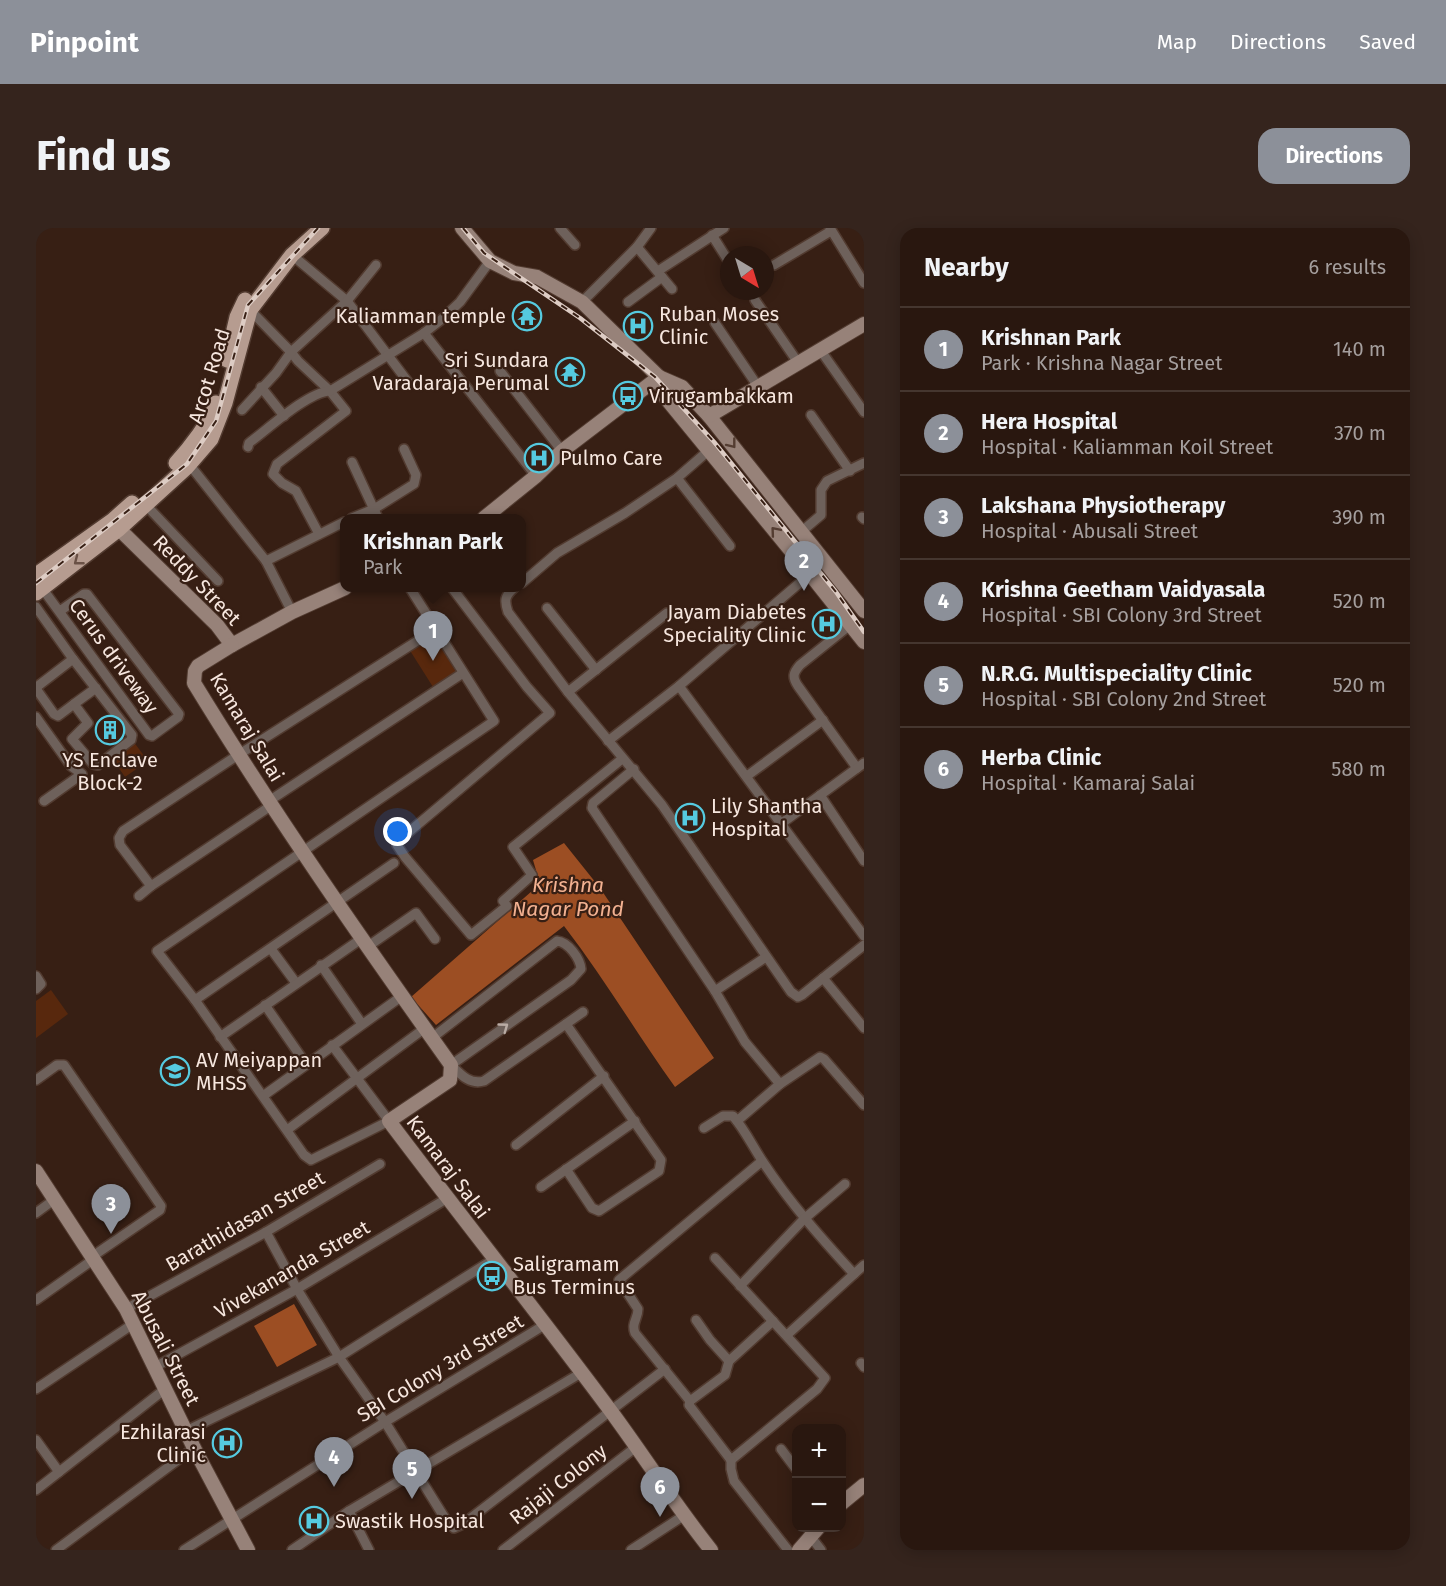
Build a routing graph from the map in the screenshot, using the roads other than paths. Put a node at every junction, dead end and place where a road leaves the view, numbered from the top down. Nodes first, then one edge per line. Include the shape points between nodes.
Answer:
1 (312, 228) edge
2 (322, 228) edge
3 (462, 228) edge
4 (560, 228) edge
5 (651, 228) edge
6 (724, 228) edge
7 (831, 230) edge
8 (712, 235) junction
9 (575, 245) dead end
10 (637, 247) junction
11 (720, 248) edge
12 (292, 255) junction
13 (490, 261) junction
14 (376, 265) dead end
15 (774, 265) dead end
16 (861, 271) edge
17 (660, 274) junction
18 (864, 283) edge
19 (672, 288) dead end
20 (755, 300) dead end
21 (347, 301) junction
22 (582, 302) junction
23 (628, 302) dead end
24 (250, 310) junction
25 (715, 323) dead end
26 (864, 324) edge
27 (424, 333) junction
28 (820, 351) junction
29 (291, 352) junction
30 (388, 354) junction
31 (799, 364) junction
32 (500, 371) dead end
33 (659, 377) junction
34 (408, 382) dead end
35 (261, 387) junction
36 (759, 388) junction
37 (330, 391) junction
38 (242, 410) dead end
39 (864, 412) edge
40 (811, 415) dead end
41 (284, 416) junction
42 (709, 416) junction
43 (206, 435) junction
44 (248, 447) dead end
45 (404, 449) dead end
46 (562, 451) junction
47 (708, 451) junction
48 (352, 462) dead end
49 (864, 463) edge
50 (189, 464) junction
51 (850, 471) junction
52 (536, 476) junction
53 (677, 478) junction
54 (145, 504) junction
55 (374, 508) junction
56 (362, 514) edge
57 (376, 514) edge
58 (490, 514) edge
59 (340, 524) edge
60 (119, 529) junction
61 (801, 532) junction
62 (319, 534) junction
63 (730, 546) dead end
64 (266, 561) junction
65 (810, 574) junction
66 (526, 580) edge
67 (218, 581) dead end
68 (38, 585) edge
69 (340, 590) edge
70 (413, 592) edge
71 (455, 592) edge
72 (510, 592) edge
73 (36, 607) edge
74 (548, 609) dead end
75 (864, 610) edge
76 (60, 611) junction
77 (292, 612) junction
78 (667, 613) dead end
79 (850, 625) junction
80 (436, 629) junction
81 (864, 642) edge
82 (231, 645) junction
83 (74, 658) junction
84 (596, 670) junction
85 (463, 673) junction
86 (679, 686) junction
87 (96, 688) junction
88 (568, 692) junction
89 (74, 704) junction
90 (36, 717) edge
91 (823, 720) junction
92 (608, 741) junction
93 (238, 755) junction
94 (622, 759) junction
95 (861, 766) edge
96 (634, 769) junction
97 (747, 776) junction
98 (820, 795) junction
99 (44, 801) dead end
100 (270, 803) junction
101 (782, 823) junction
102 (303, 851) junction
103 (864, 861) edge
104 (394, 863) dead end
105 (151, 886) junction
106 (139, 896) dead end
107 (337, 903) junction
108 (864, 936) edge
109 (435, 939) dead end
110 (364, 943) junction
111 (864, 945) edge
112 (271, 949) junction
113 (766, 957) junction
114 (321, 965) junction
115 (36, 976) edge
116 (823, 978) junction
117 (296, 983) junction
118 (36, 988) edge
119 (715, 991) junction
120 (402, 996) junction
121 (195, 1000) junction
122 (265, 1005) junction
123 (583, 1012) dead end
124 (362, 1024) junction
125 (566, 1024) junction
126 (864, 1028) edge
127 (431, 1033) junction
128 (220, 1037) junction
129 (332, 1045) junction
130 (306, 1064) junction
131 (454, 1064) junction
132 (604, 1076) junction
133 (356, 1078) junction
134 (36, 1080) edge
135 (780, 1084) junction
136 (263, 1096) junction
137 (864, 1105) edge
138 (389, 1121) junction
139 (634, 1121) junction
140 (737, 1121) junction
141 (704, 1128) dead end
142 (286, 1130) junction
143 (516, 1145) dead end
144 (762, 1161) junction
145 (380, 1164) dead end
146 (566, 1169) junction
147 (36, 1171) edge
148 (845, 1184) dead end
149 (540, 1187) dead end
150 (55, 1199) junction
151 (446, 1199) junction
152 (36, 1213) edge
153 (804, 1219) junction
154 (266, 1232) junction
155 (94, 1257) junction
156 (715, 1258) dead end
157 (494, 1259) junction
158 (864, 1265) edge
159 (854, 1274) junction
160 (741, 1286) junction
161 (297, 1289) junction
162 (36, 1300) edge
163 (126, 1309) junction
164 (696, 1320) dead end
165 (773, 1321) junction
166 (133, 1324) junction
167 (546, 1324) junction
168 (787, 1335) junction
169 (339, 1357) junction
170 (729, 1361) junction
171 (155, 1367) junction
172 (665, 1369) junction
173 (581, 1373) junction
174 (36, 1389) edge
175 (165, 1389) junction
176 (690, 1401) junction
177 (610, 1411) junction
178 (385, 1422) junction
179 (186, 1431) junction
180 (36, 1440) edge
181 (636, 1447) junction
182 (194, 1448) junction
183 (780, 1449) dead end
184 (731, 1460) junction
185 (792, 1464) edge
186 (59, 1472) junction
187 (416, 1473) junction
188 (864, 1485) edge
189 (36, 1490) edge
190 (846, 1500) edge
191 (349, 1511) junction
192 (683, 1516) junction
193 (231, 1519) junction
194 (807, 1543) edge
195 (56, 1550) edge
196 (184, 1550) edge
197 (248, 1550) edge
198 (292, 1550) edge
199 (369, 1550) edge
200 (503, 1550) edge
201 (632, 1550) edge
202 (711, 1550) edge
203 (788, 1550) edge
204 (821, 1550) edge

1 - 43 main road, Arcot Road via 244,301
2 - 12 main road, Arcot Road
3 - 13 street
4 - 9 street
5 - 10 street
6 - 8 street
7 - 15 street
7 - 16 street
8 - 11 street
8 - 17 street
10 - 17 street
10 - 22 street
12 - 21 street
12 - 24 main road, Arcot Road
13 - 22 street via 514,273 537,276
13 - 27 street via 460,303
14 - 21 street
16 - 18 street
17 - 19 street
17 - 23 street
20 - 31 street
21 - 29 street
21 - 30 street
22 - 33 street
24 - 29 street
24 - 43 main road, Arcot Road via 225,403
25 - 36 street
26 - 28 street
27 - 30 street
27 - 52 street
28 - 31 street
28 - 39 street
29 - 35 street
29 - 37 street
30 - 34 street
30 - 37 street
31 - 36 street
32 - 46 street
33 - 42 street via 682,387
33 - 46 street
33 - 47 street via 665,397
35 - 38 street
35 - 41 street
36 - 42 street
37 - 41 street via 316,394
37 - 62 street via 346,413 278,464 273,474 296,491
40 - 51 street
41 - 44 street
42 -> 61 street
43 - 50 main road, Arcot Road
43 - 68 main road, Arcot Road
45 - 55 street via 416,481
46 - 52 street
47 - 53 street
65 -> 47 street
48 - 55 street
49 - 51 street
50 - 54 main road, Arcot Road
50 - 64 street
51 - 61 street via 827,482 821,490 821,515
52 - 58 street
53 - 63 street
53 - 66 street via 557,553
54 - 60 main road, Arcot Road
54 - 67 street
55 - 56 street
55 - 57 street
59 - 62 street
60 -> 68 main road, Arcot Road
60 - 82 street, Reddy Street via 217,625
61 - 75 street
62 - 64 street
64 - 77 street
65 - 79 street
65 - 86 street
68 - 76 street, Cerus driveway
69 - 77 street, Reddy Street
70 - 80 street
71 - 94 street via 550,713 397,842 471,936 507,906 503,901 532,875 513,847
72 - 88 street via 505,602 508,612
73 - 83 street
74 - 84 street
76 - 76 street, Cerus driveway via 149,735 178,717 86,593
77 - 82 street, Reddy Street
78 - 84 street
79 - 81 street
79 - 91 street via 794,672 798,686
80 - 85 street
80 - 93 street
82 - 93 street, Kamaraj Salai via 198,666 193,677
83 - 87 street
83 - 89 street via 37,690 58,716
84 - 88 street
85 - 100 street
85 - 102 street via 494,721
86 - 92 street
86 - 97 street
87 - 89 street
87 - 89 street via 133,738 98,765 73,741 88,723
88 - 92 street
90 - 99 street via 71,766 82,774
91 - 95 street
91 - 97 street
92 - 94 street
93 - 100 street, Kamaraj Salai
93 - 105 street via 121,834 120,845
94 - 96 street
95 - 98 street
96 - 113 street
96 - 119 street via 592,808
97 - 101 street
98 - 101 street
98 - 103 street
100 - 102 street, Kamaraj Salai
100 - 105 street
101 - 108 street
102 - 107 street, Kamaraj Salai
102 - 121 street via 157,951
104 - 107 street
105 - 106 street
107 - 110 street, Kamaraj Salai
107 - 112 street
109 - 110 street via 416,913
110 - 114 street
110 - 120 street, Kamaraj Salai
111 - 116 street
112 - 117 street
112 - 121 street
113 - 116 street via 798,997
113 - 119 street
114 - 117 street
114 - 124 street
115 - 118 street via 41,984
116 - 126 street
117 - 122 street
119 - 135 street via 745,1042
120 - 124 street
120 - 127 street, Kamaraj Salai
121 - 128 street
122 - 128 street
122 - 130 street
123 - 125 street
124 - 129 street
125 - 131 street via 480,1082 464,1078
125 - 132 street
127 - 131 street, Kamaraj Salai
131 -> 127 street via 571,980 581,969 580,963 565,943 557,941
127 - 133 street
128 - 136 street
129 - 130 street
129 - 133 street
130 - 136 street
131 - 138 street, Kamaraj Salai via 450,1080
132 - 139 street
132 - 143 street
133 - 138 street
133 - 142 street
134 - 155 street via 57,1065 64,1065 161,1206
135 - 137 street via 822,1058
135 - 140 street
136 - 142 street
138 - 142 street via 311,1160
138 - 151 street, Kamaraj Salai
139 - 146 street
139 - 146 street via 661,1160 659,1171 599,1211 592,1208
140 - 141 street via 726,1115
140 - 144 street
144 - 153 street
144 - 172 street via 619,1280 638,1309 633,1323 635,1333
145 - 154 street, Barathidasan Street
146 - 149 street
147 - 150 street, Abusali Street
148 - 153 street
150 - 152 street
150 - 155 street, Abusali Street
151 - 157 street, Kamaraj Salai
151 - 161 street, Vivekananda Street
153 - 159 street
153 - 160 street
154 - 161 street
154 - 163 street, Barathidasan Street
155 - 162 street
155 - 163 street, Abusali Street
156 - 160 street
157 - 167 street, Kamaraj Salai
157 - 169 street
158 - 159 street
159 - 168 street
160 - 165 street
161 - 169 street
161 - 171 street, Vivekananda Street
163 - 166 street, Abusali Street
164 - 170 street
165 - 168 street
165 - 170 street
166 - 171 street, Abusali Street
166 - 174 street
167 - 173 street, Kamaraj Salai
167 - 178 street, SBI Colony 3rd Street
168 - 184 street via 823,1374 822,1385
169 - 178 street
169 - 179 street
170 - 176 street via 725,1376
171 - 175 street, Abusali Street
172 - 176 street
172 - 177 street
173 - 177 street, Kamaraj Salai
173 - 187 street
175 - 179 street, Abusali Street
175 - 186 street
176 - 184 street via 689,1405
177 - 181 street, Kamaraj Salai
177 - 187 street via 454,1528
178 - 187 street
178 - 193 street, SBI Colony 3rd Street
179 - 182 street, Abusali Street
180 - 186 street
181 - 192 street, Kamaraj Salai
181 - 200 street, Rajaji Colony
182 - 193 street, Abusali Street
182 - 195 street
183 - 185 street
184 - 203 street via 734,1481
186 - 189 street
187 - 191 street
188 - 190 street
191 - 198 street
191 - 199 street
192 - 201 street
192 - 202 street, Kamaraj Salai
193 - 196 street, SBI Colony 3rd Street
193 - 197 street, Abusali Street
194 - 204 street

